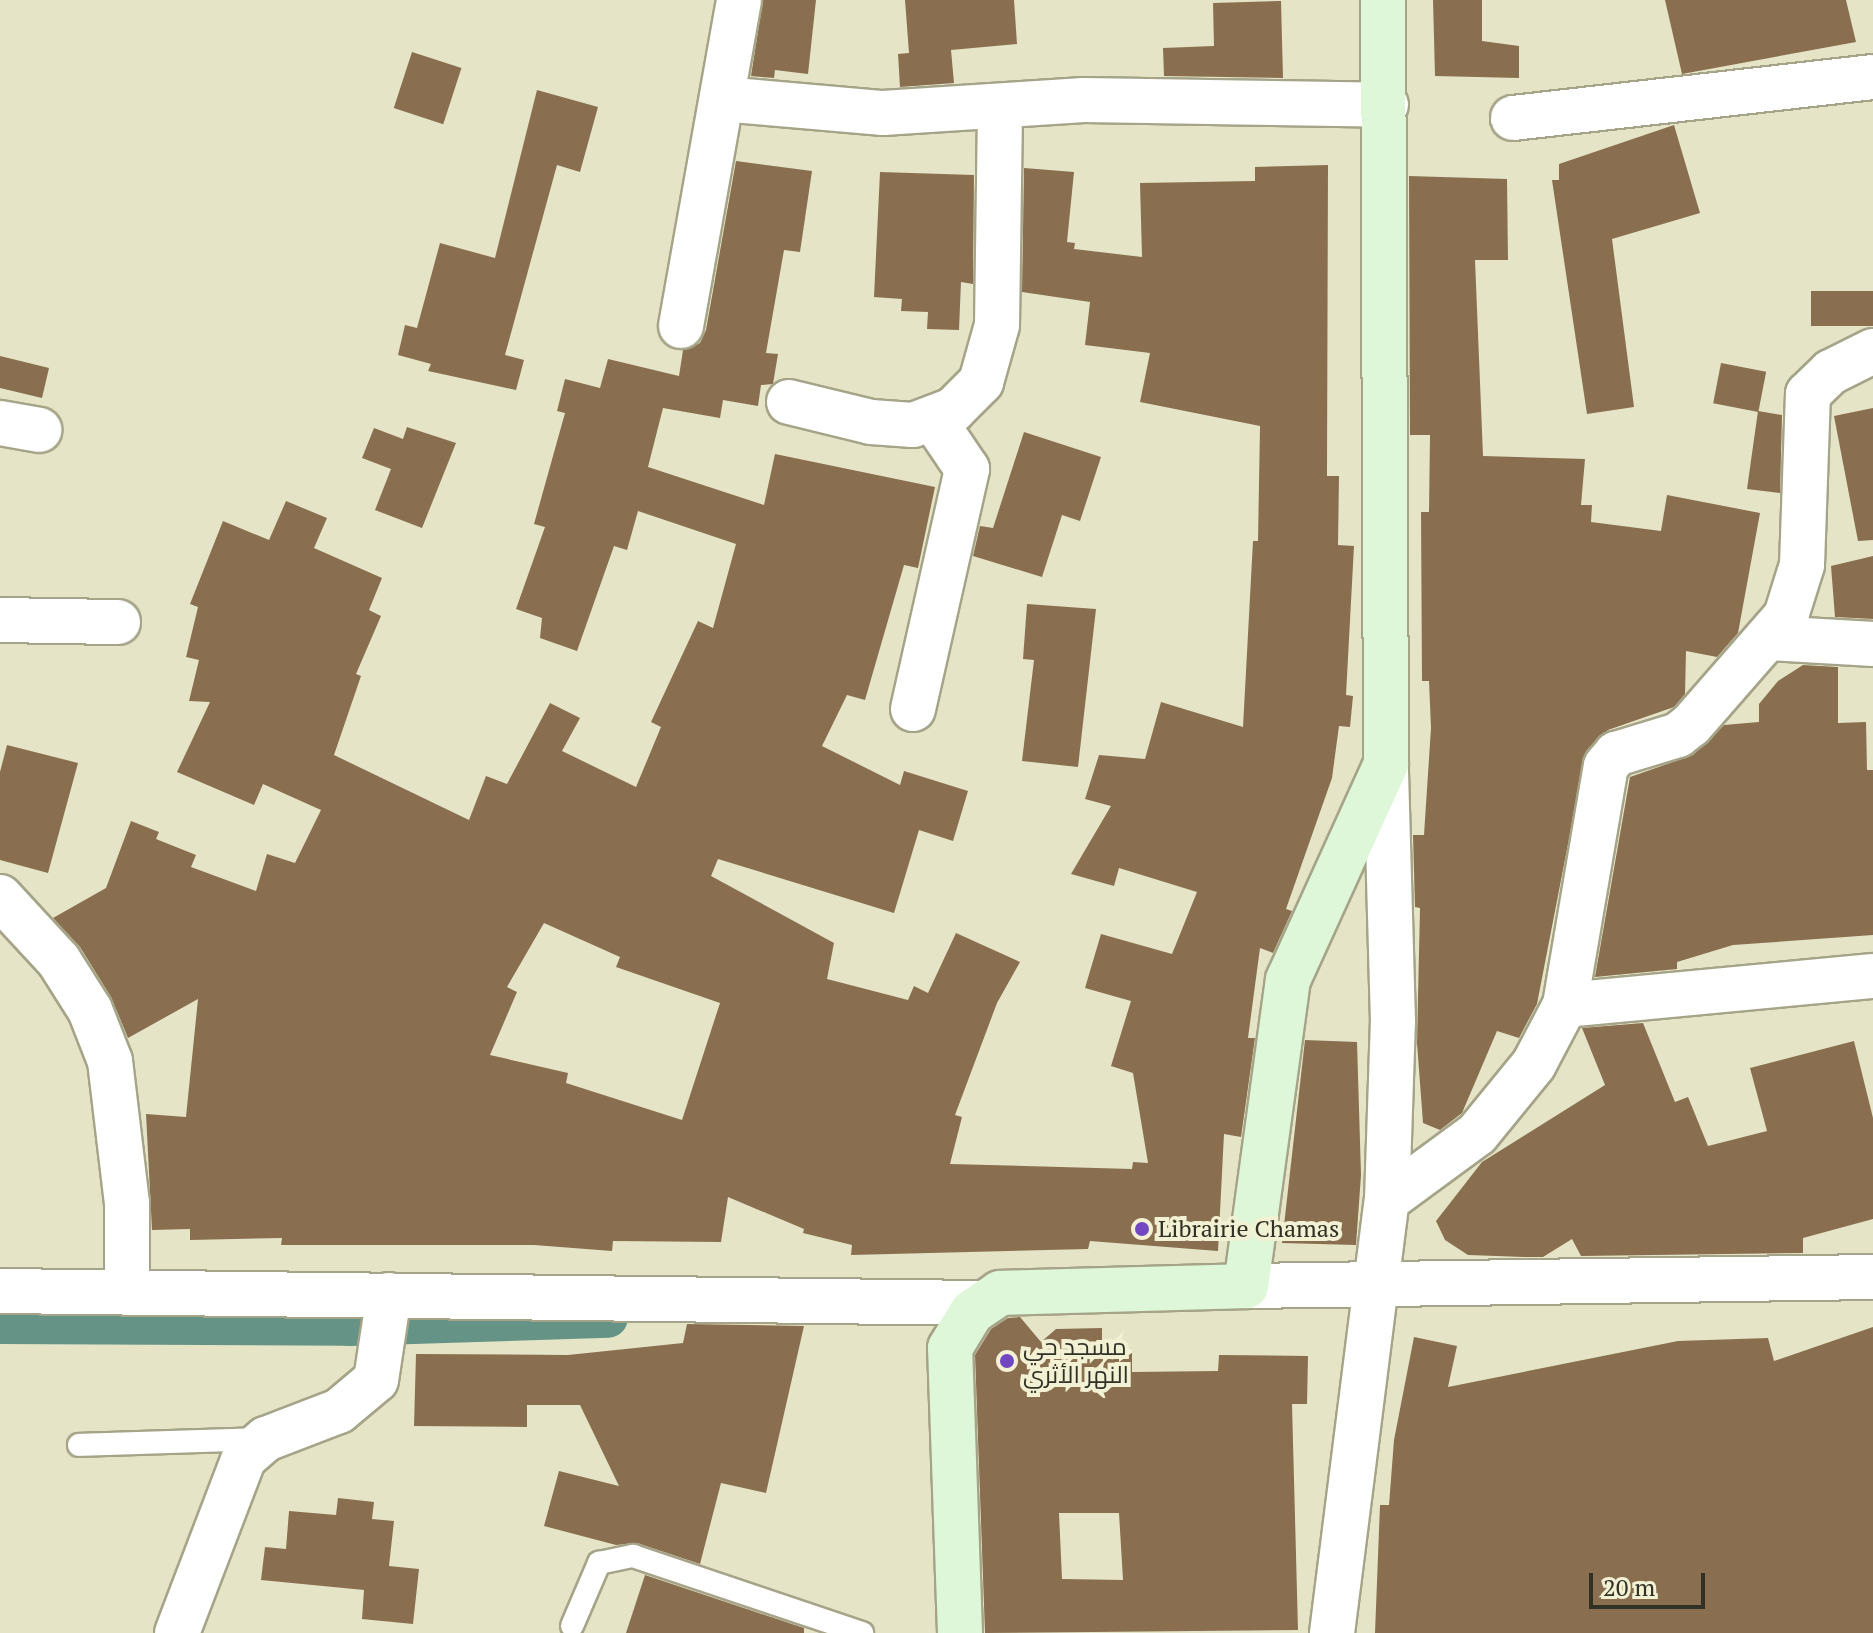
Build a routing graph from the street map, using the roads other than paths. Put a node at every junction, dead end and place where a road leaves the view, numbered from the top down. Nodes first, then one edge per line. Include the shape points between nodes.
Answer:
1 (739, 0) edge
2 (1383, 0) edge
3 (1873, 77) edge
4 (722, 99) junction
5 (1386, 105) junction
6 (1000, 106) junction
7 (1513, 118) dead end
8 (681, 326) dead end
9 (1873, 351) edge
10 (789, 402) dead end
11 (934, 420) junction
12 (0, 620) edge
13 (118, 622) dead end
14 (1770, 638) junction
15 (1873, 644) edge
16 (913, 709) dead end
17 (1386, 764) junction
18 (0, 897) edge
19 (1873, 976) edge
20 (1565, 1005) junction
21 (1387, 1200) junction
22 (1873, 1277) edge
23 (1246, 1286) junction
24 (1378, 1287) junction
25 (0, 1291) edge
26 (127, 1293) junction
27 (980, 1303) junction
28 (388, 1307) junction
29 (266, 1439) junction
30 (79, 1445) dead end
31 (572, 1626) dead end
32 (177, 1633) edge
33 (862, 1633) edge
34 (960, 1633) edge
35 (1332, 1633) edge

1 - 4 street
2 - 5 main road
3 - 7 street
4 - 6 street via 883,113
4 - 8 street
5 - 6 street via 1084,100
5 - 17 main road
6 - 11 street via 994,349 969,397
9 - 14 street via 1831,372 1808,394 1802,565 1786,616
10 - 11 street via 892,426
11 - 16 street via 967,469
12 - 13 street
14 - 15 street
14 - 20 street via 1678,735 1637,745 1606,766
17 - 21 street via 1393,1022
17 - 23 main road via 1288,980
18 - 26 street via 59,961 90,1010 110,1061 127,1203
19 - 20 street
20 - 21 street via 1509,1101 1477,1134
21 - 24 street
22 - 24 street
23 - 24 street
23 - 27 main road via 1042,1290 1000,1293
24 - 35 street
25 - 26 street
26 - 28 street
27 - 28 street
27 - 34 main road via 950,1348 948,1375 958,1494
28 - 29 street via 376,1380 339,1411
29 - 30 lane
29 - 32 street via 244,1458 233,1479
31 - 33 lane via 599,1563 633,1556

